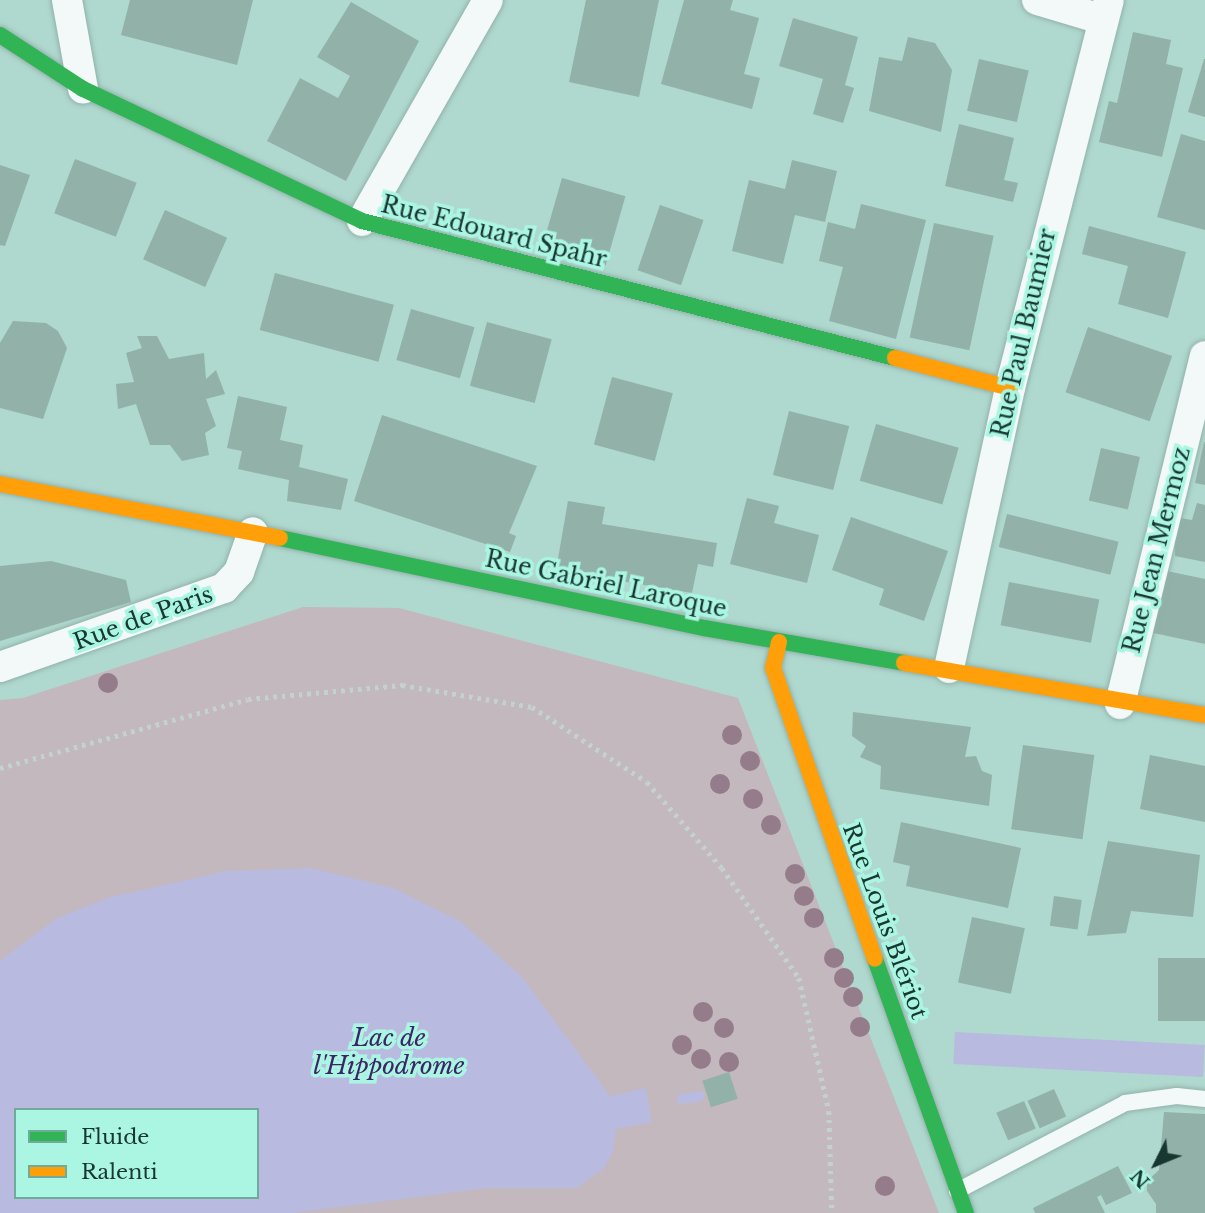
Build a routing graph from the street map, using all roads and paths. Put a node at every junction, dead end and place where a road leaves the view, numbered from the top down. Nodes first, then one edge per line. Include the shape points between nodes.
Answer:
1 (67, 0) edge
2 (488, 0) edge
3 (1037, 0) edge
4 (1105, 10) edge
5 (0, 35) edge
6 (83, 89) junction
7 (362, 221) junction
8 (1205, 356) edge
9 (1010, 388) junction
10 (0, 484) edge
11 (253, 531) junction
12 (779, 642) junction
13 (0, 667) edge
14 (949, 668) junction
15 (1120, 704) junction
16 (1205, 715) edge
17 (0, 768) edge
18 (1205, 1099) edge
19 (957, 1191) junction
20 (832, 1213) edge
21 (966, 1213) edge

1 - 6 street
2 - 7 street
3 - 4 street
4 - 9 street, Rue Paul Baumier
5 - 6 street, Rue Edouard Spahr
6 - 7 street, Rue Edouard Spahr
7 - 9 street, Rue Edouard Spahr
8 - 15 street, Rue Jean Mermoz
9 - 14 street, Rue Paul Baumier
10 - 11 street, Rue Gabriel Laroque
11 - 12 street, Rue Gabriel Laroque
11 - 13 street, Rue de Paris via 239,572 224,588
12 - 14 street, Rue Gabriel Laroque
12 - 19 street, Rue Louis Blériot via 773,668 791,725
14 - 15 street, Rue Gabriel Laroque
15 - 16 street, Rue Gabriel Laroque
17 - 20 path via 248,699 401,685 532,707 647,782 722,868 799,978 829,1111
18 - 19 lane via 1177,1096 1125,1103
19 - 21 street, Rue Louis Blériot

